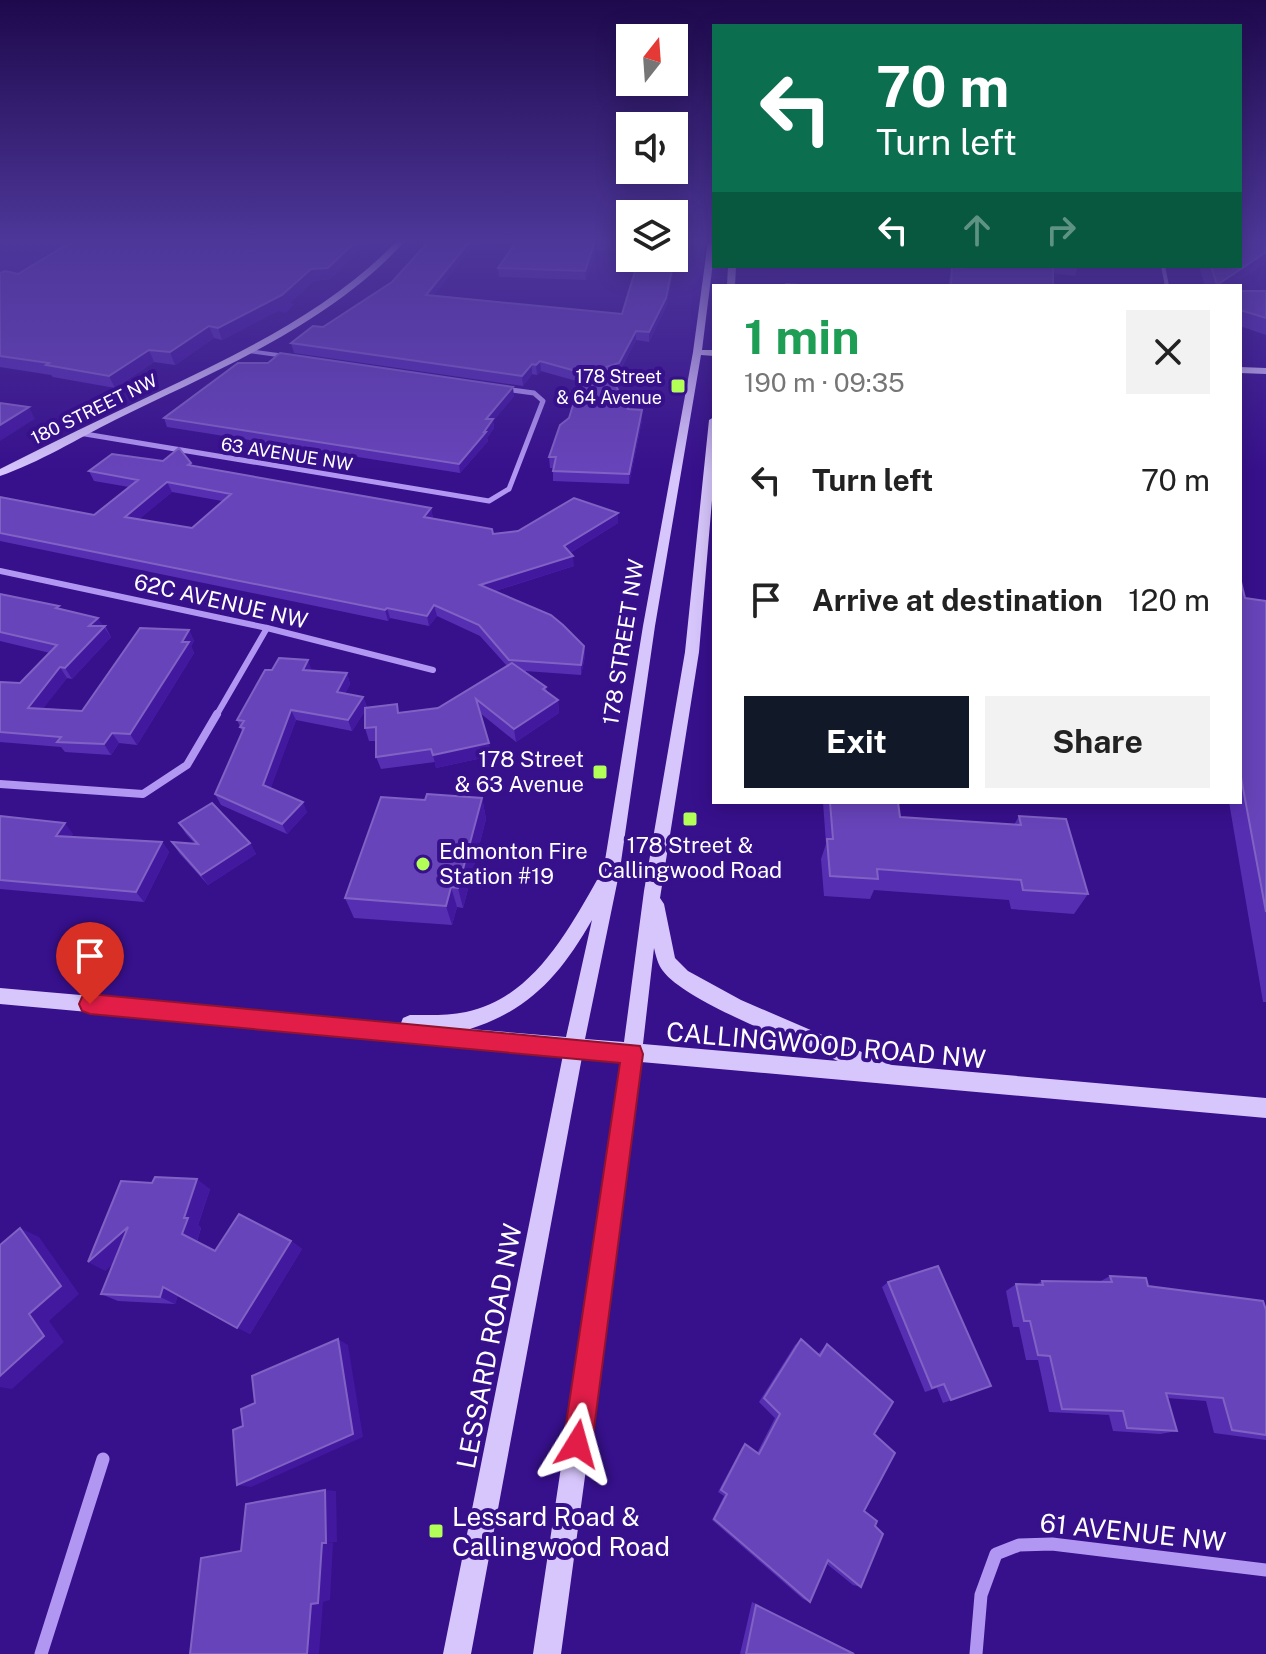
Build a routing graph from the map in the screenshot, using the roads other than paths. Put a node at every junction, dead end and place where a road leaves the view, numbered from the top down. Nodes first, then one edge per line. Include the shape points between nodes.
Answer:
1 (302, 318) edge
2 (702, 318) edge
3 (248, 351) junction
4 (697, 352) junction
5 (712, 353) edge
6 (294, 358) edge
7 (1242, 370) edge
8 (1266, 371) edge
9 (489, 387) edge
10 (79, 433) junction
11 (712, 441) edge
12 (0, 473) edge
13 (0, 571) edge
14 (267, 628) junction
15 (433, 670) dead end
16 (0, 784) edge
17 (612, 869) junction
18 (652, 891) junction
19 (0, 996) edge
20 (358, 1027) junction
21 (575, 1048) junction
22 (632, 1054) junction
23 (900, 1077) junction
24 (1266, 1108) edge
25 (103, 1459) dead end
26 (1266, 1570) edge
27 (41, 1654) edge
28 (457, 1654) edge
29 (547, 1654) edge
30 (976, 1654) edge

1 - 3 main road, 180 STREET NW
2 - 4 main road, 178 STREET NW
3 - 6 street
3 - 10 main road, 180 STREET NW
4 - 5 main road
4 - 17 main road, 178 STREET NW
7 - 8 main road
9 - 10 street, 63 AVENUE NW via 534,393 543,401 509,489 489,501
10 - 12 main road, 180 STREET NW
11 - 18 main road via 692,652
13 - 14 street, 62C AVENUE NW
14 - 15 street, 62C AVENUE NW
14 - 16 street via 187,765 143,794
17 - 20 main road via 573,940 526,993 467,1021
17 - 21 main road, 178 STREET NW
18 - 22 main road
18 - 23 main road via 668,964 684,981
19 - 20 main road, CALLINGWOOD ROAD NW
20 - 21 main road, CALLINGWOOD ROAD NW
21 - 22 main road, CALLINGWOOD ROAD NW
21 - 28 main road, LESSARD ROAD NW
22 - 23 main road, CALLINGWOOD ROAD NW
22 - 29 main road
23 - 24 main road, CALLINGWOOD ROAD NW
25 - 27 street
26 - 30 street, 61 AVENUE NW via 1052,1544 1019,1545 996,1554 981,1595

